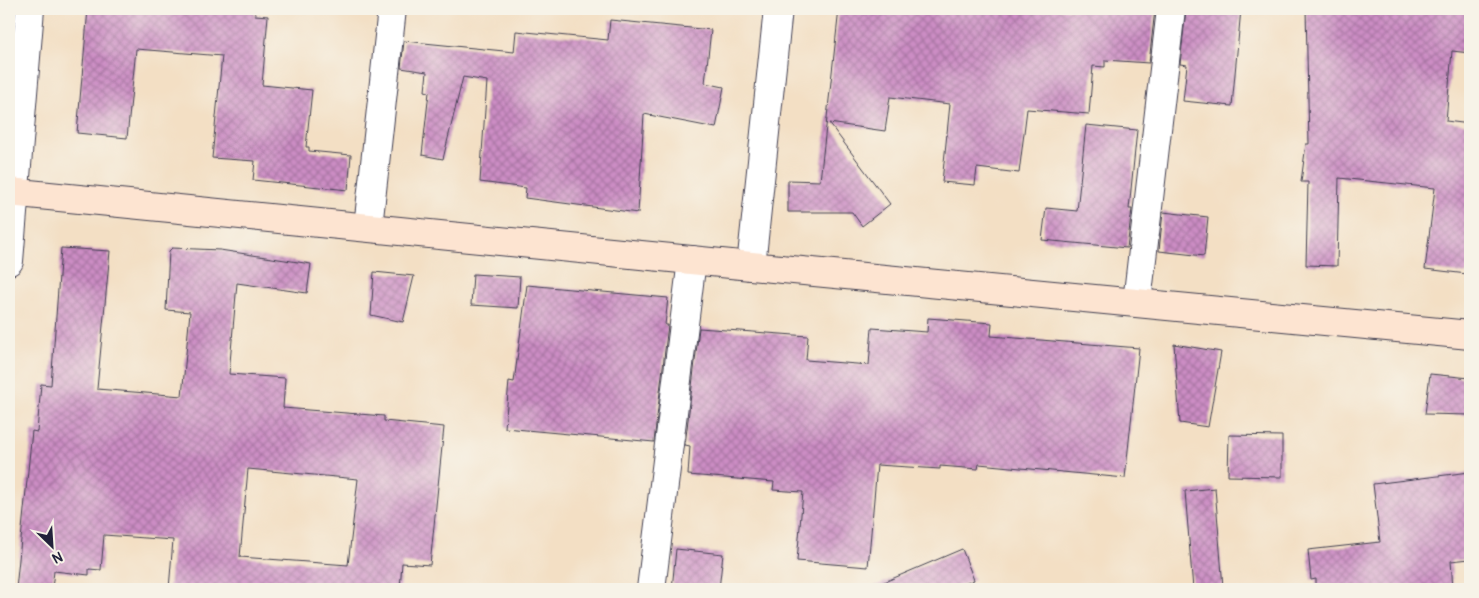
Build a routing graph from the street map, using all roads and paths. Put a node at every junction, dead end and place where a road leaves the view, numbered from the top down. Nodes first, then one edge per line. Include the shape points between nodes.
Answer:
1 (30, 9) edge
2 (392, 9) edge
3 (778, 9) edge
4 (1170, 9) edge
5 (11, 192) edge
6 (368, 228) junction
7 (692, 260) junction
8 (9, 261) edge
9 (751, 266) junction
10 (1137, 302) junction
11 (1470, 335) edge
12 (651, 589) edge

1 - 5 street
2 - 6 street
3 - 9 street
4 - 10 street
5 - 6 street
5 - 8 street
6 - 7 street
7 - 9 street
7 - 12 street
9 - 10 street
10 - 11 street

